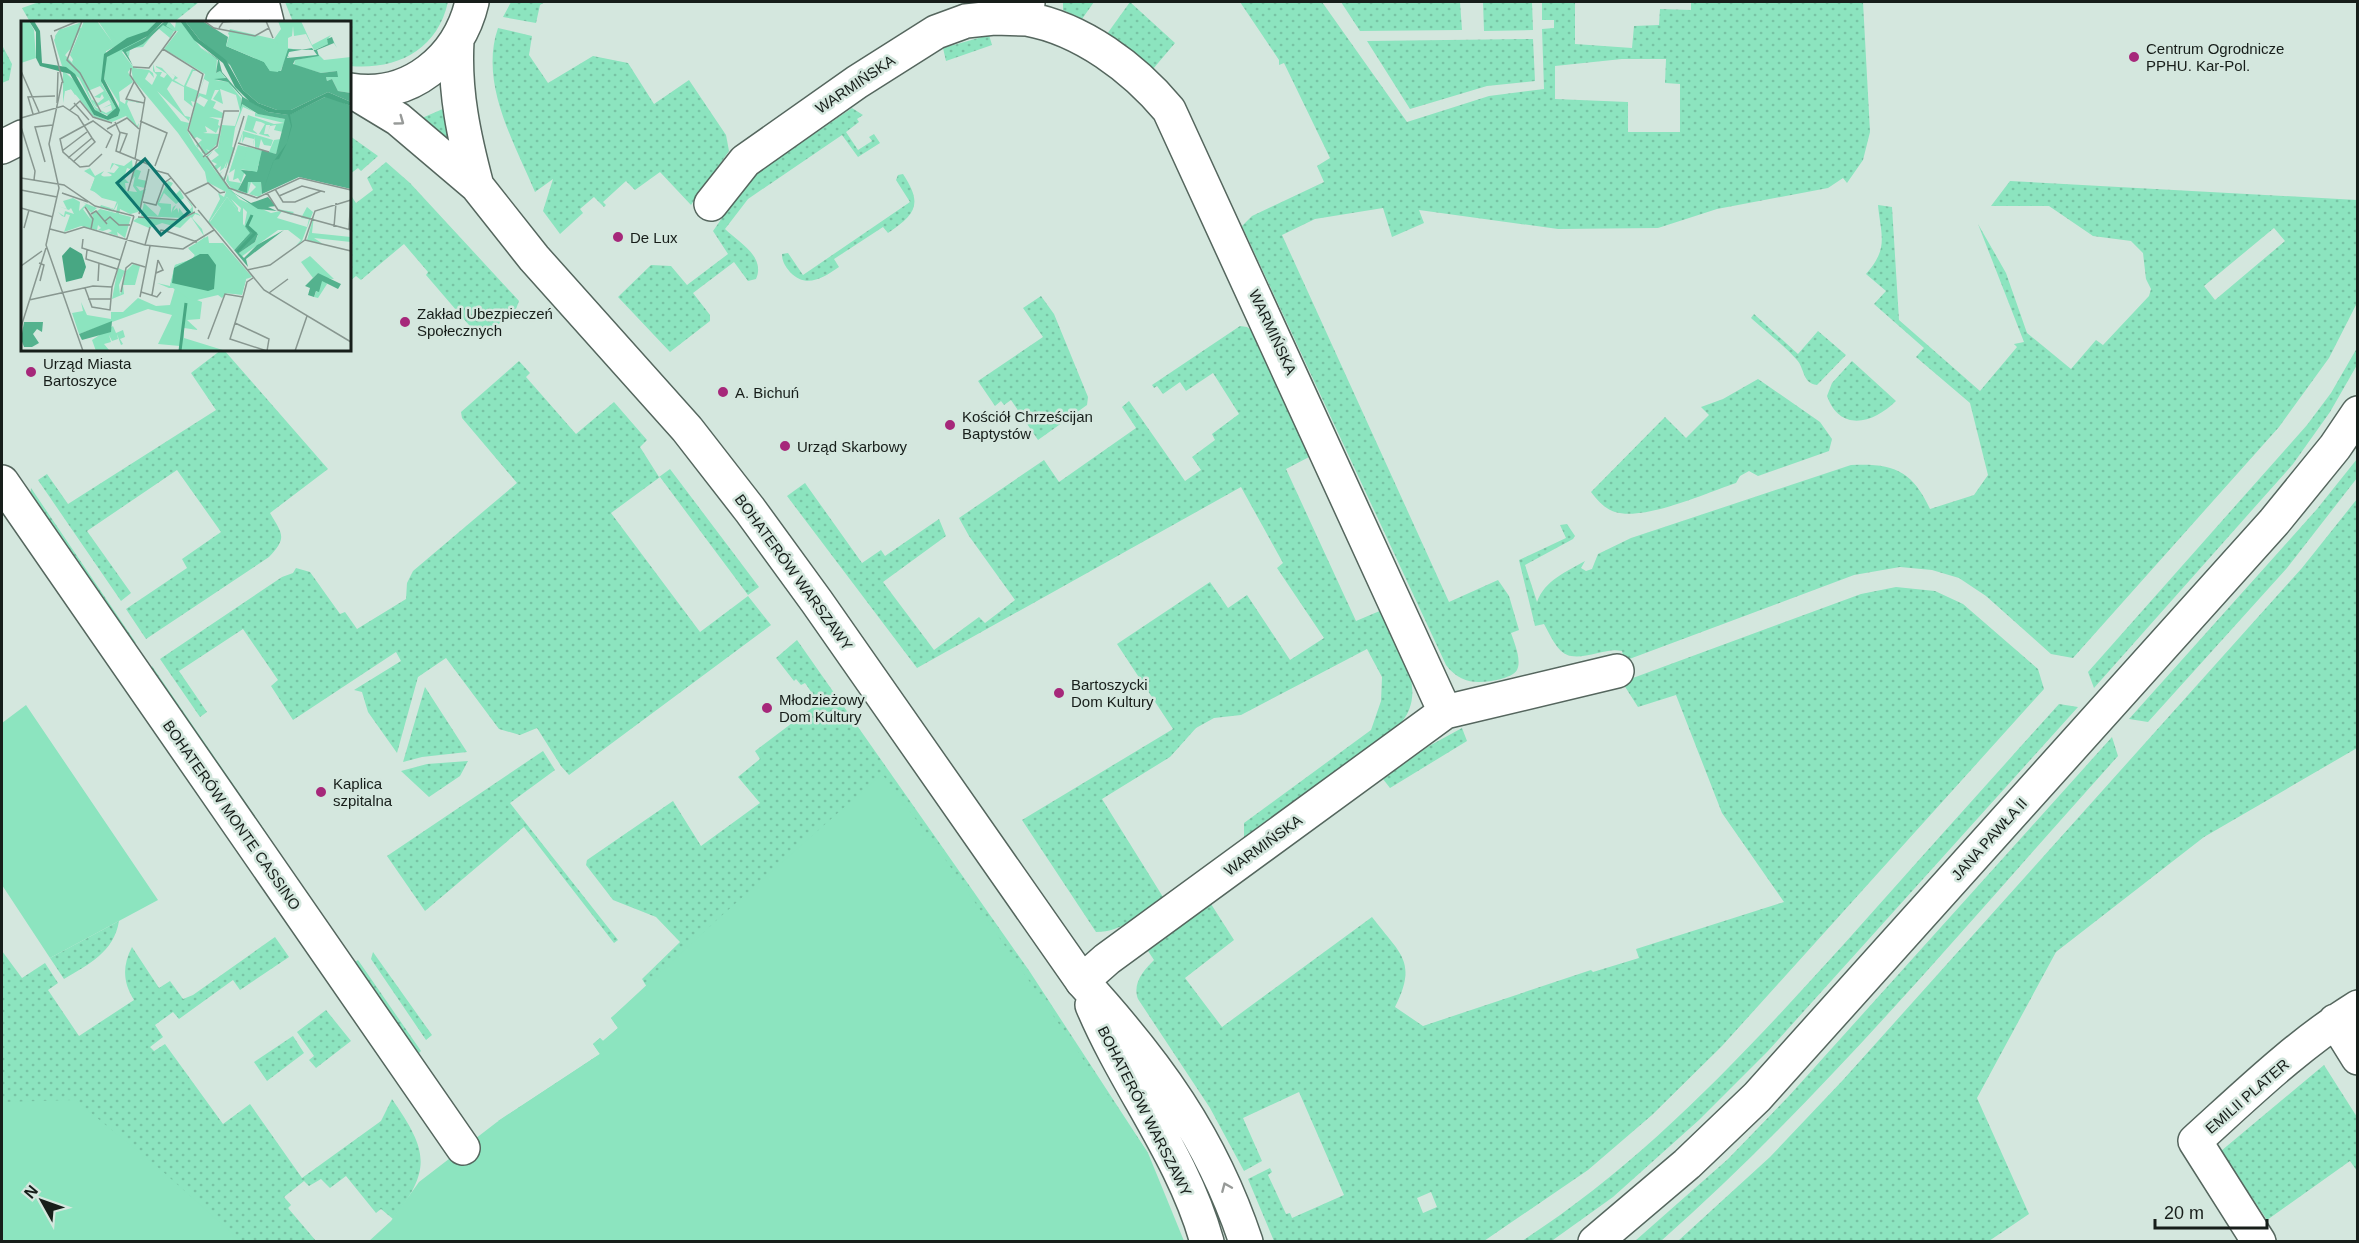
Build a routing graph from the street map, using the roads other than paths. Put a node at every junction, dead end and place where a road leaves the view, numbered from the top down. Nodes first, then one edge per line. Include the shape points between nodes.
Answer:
1 (244, 2) edge
2 (262, 2) edge
3 (472, 2) edge
4 (1028, 10) edge
5 (225, 21) edge
6 (267, 21) edge
7 (457, 41) junction
8 (351, 90) edge
9 (351, 91) edge
10 (21, 138) edge
11 (2, 147) edge
12 (477, 186) junction
13 (711, 204) dead end
14 (2358, 413) edge
15 (2, 482) edge
16 (1617, 671) dead end
17 (1445, 712) junction
18 (1082, 981) junction
19 (2346, 1014) edge
20 (2358, 1058) edge
21 (463, 1148) dead end
22 (1207, 1242) edge
23 (1246, 1242) edge
24 (1595, 1242) edge
25 (2259, 1242) edge

1 - 5 street
2 - 6 street
3 - 7 street
4 - 13 street, WARMIŃSKA via 966,21 916,43 746,161
4 - 17 street, WARMIŃSKA via 1079,37 1136,76 1169,110
7 - 8 street via 441,62 413,81 379,91
7 - 12 street, BOHATERÓW WARSZAWY via 457,92
9 -> 12 street, BOHATERÓW WARSZAWY via 398,119
10 - 11 street
12 - 18 street, BOHATERÓW WARSZAWY via 534,258 649,385 728,482 817,602
14 - 24 street, JANA PAWŁA II via 2274,522 1790,1061 1687,1164
15 - 21 street, BOHATERÓW MONTE CASSINO
16 - 17 street, WARMIŃSKA
17 - 18 street, WARMIŃSKA
18 - 22 street, BOHATERÓW WARSZAWY via 1108,1044 1172,1157
23 -> 18 street, BOHATERÓW WARSZAWY via 1227,1188 1181,1103 1125,1028
19 - 20 street, EMILII PLATER
19 - 25 street, EMILII PLATER via 2195,1141

